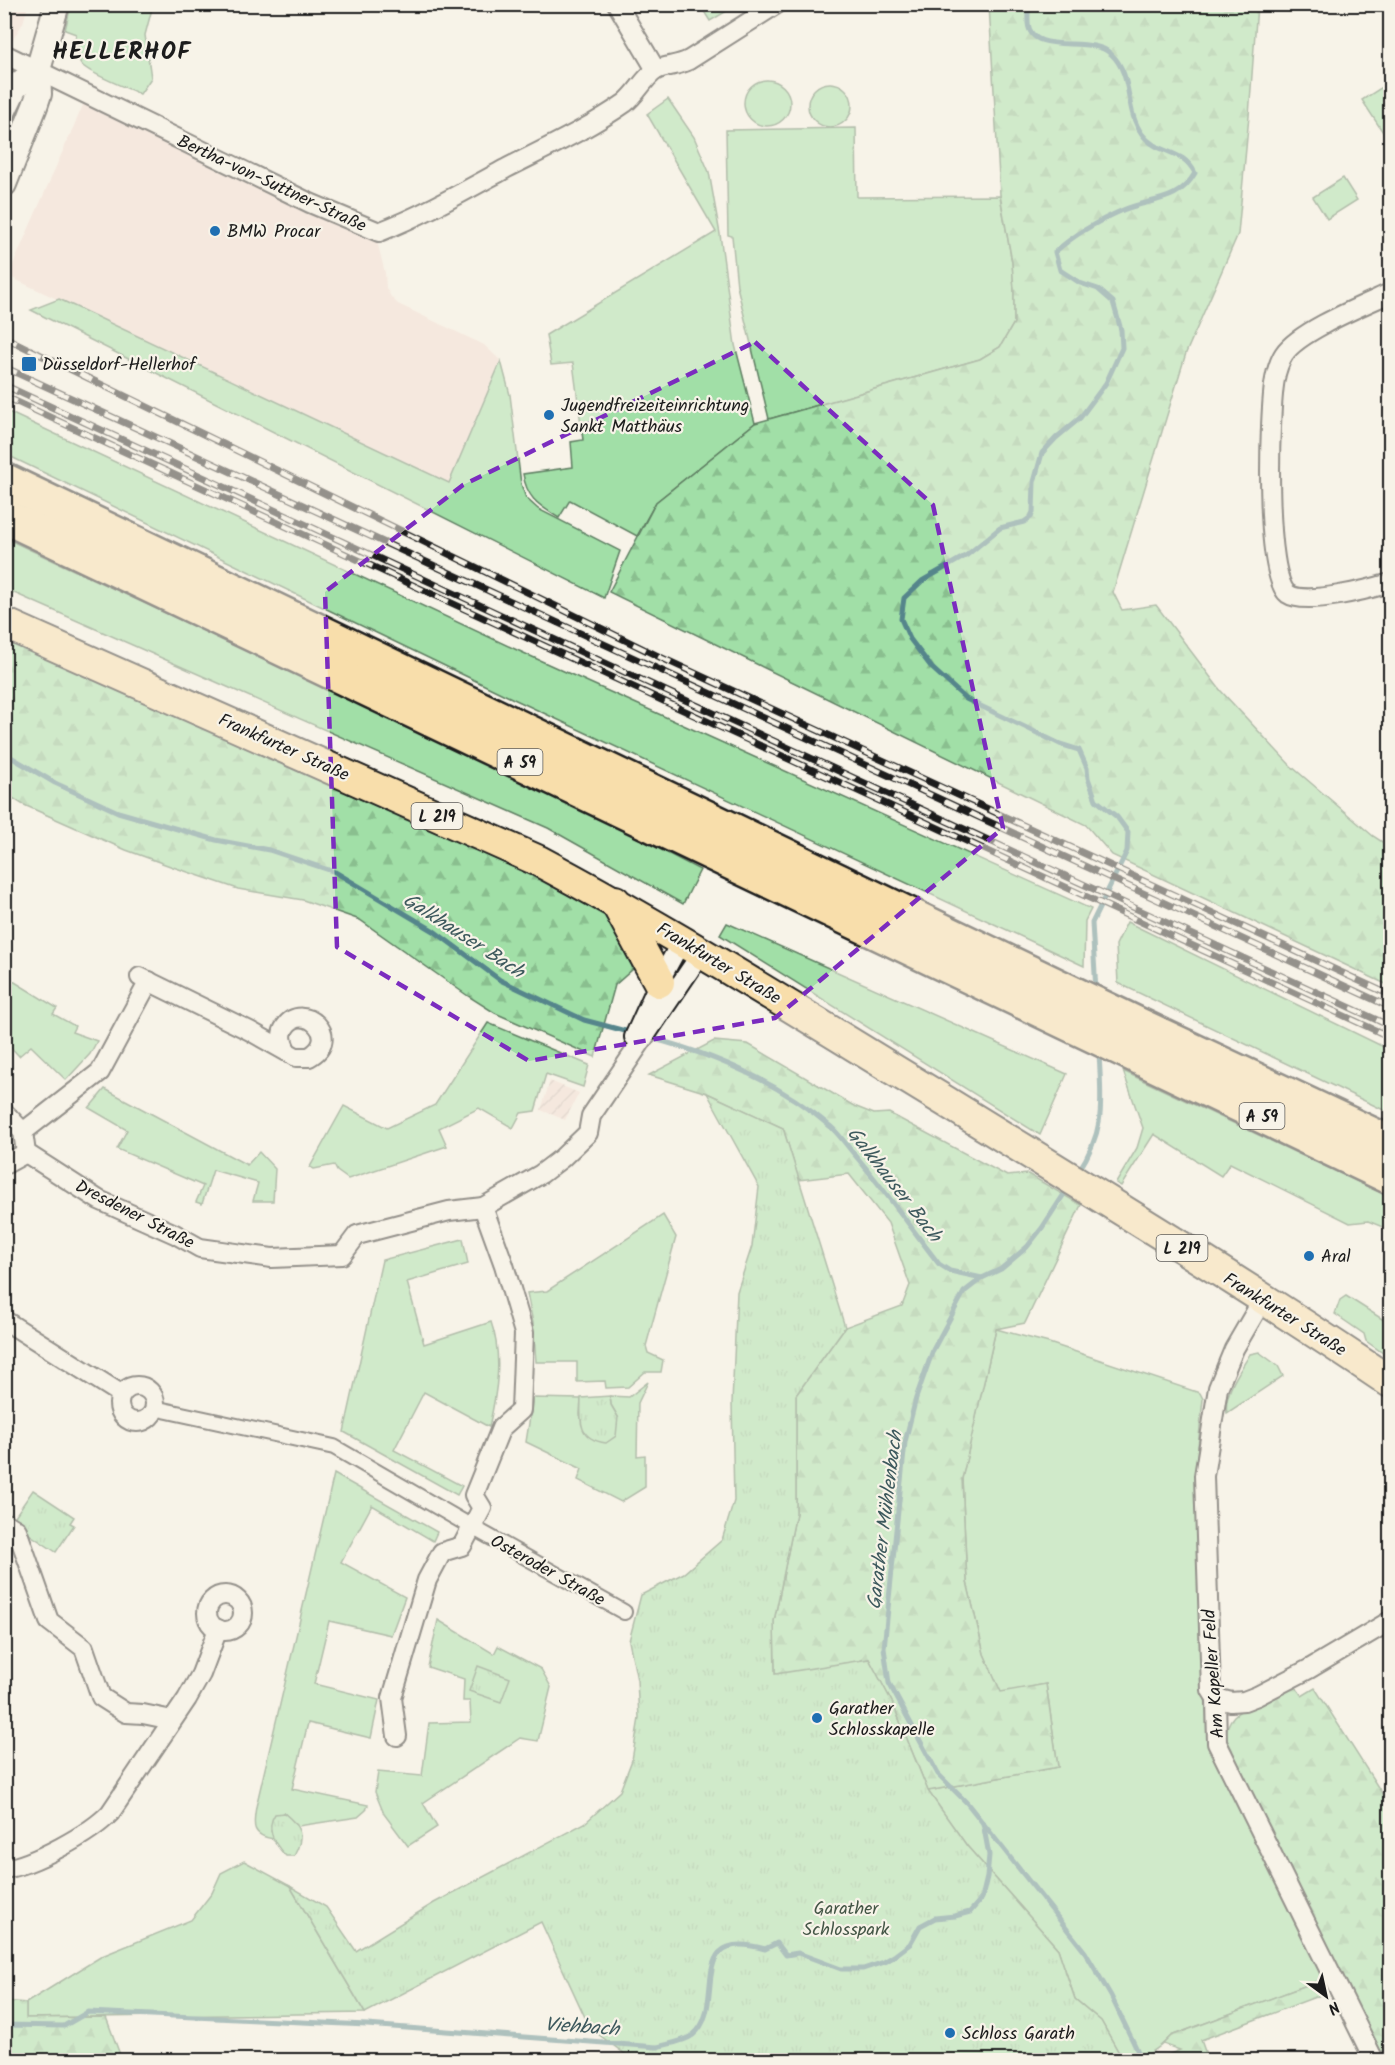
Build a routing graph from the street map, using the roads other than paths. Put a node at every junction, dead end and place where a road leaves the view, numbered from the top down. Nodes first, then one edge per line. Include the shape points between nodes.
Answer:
1 (57, 4) edge
2 (617, 4) edge
3 (777, 4) edge
4 (4, 54) edge
5 (38, 70) junction
6 (656, 70) junction
7 (4, 110) edge
8 (4, 184) edge
9 (1390, 293) edge
10 (4, 480) edge
11 (4, 516) edge
12 (1390, 583) edge
13 (4, 623) edge
14 (615, 901) junction
15 (692, 946) junction
16 (659, 994) junction
17 (286, 1050) dead end
18 (4, 1112) edge
19 (23, 1132) junction
20 (1390, 1143) edge
21 (26, 1153) junction
22 (4, 1165) edge
23 (1390, 1177) edge
24 (483, 1207) junction
25 (1263, 1299) junction
26 (4, 1320) edge
27 (1390, 1382) edge
28 (121, 1394) junction
29 (154, 1408) junction
30 (4, 1522) edge
31 (472, 1527) junction
32 (624, 1612) dead end
33 (1390, 1621) edge
34 (218, 1629) dead end
35 (1216, 1698) junction
36 (172, 1720) junction
37 (397, 1736) dead end
38 (4, 1869) edge
39 (1374, 2061) edge

1 - 5 street
2 - 6 street
3 - 6 street via 680,65
4 - 5 street
5 - 6 street, Bertha-von-Suttner-Straße via 310,203 379,232 415,218 590,126 626,102
5 - 7 street via 15,87
5 - 8 street via 39,94
9 - 12 street via 1303,336 1284,353 1275,379 1269,465 1273,541 1278,577 1285,592 1294,598 1322,597
10 - 20 highway, A 59
11 - 23 highway, A 59
13 - 14 main road, Frankfurter Straße / L 219 via 539,861
14 - 15 main road, Frankfurter Straße / L 219
14 - 16 main road
15 - 16 street, Dresdener Straße
15 - 25 main road, Frankfurter Straße / L 219
16 - 24 street, Dresdener Straße via 620,1071 591,1116 588,1133 541,1174
17 - 19 street via 145,979 100,1071
18 - 19 street
19 - 21 street
21 - 22 street
21 - 24 street, Dresdener Straße via 99,1200 200,1248 272,1258 342,1256 357,1235 449,1211
24 - 31 street, Osteroder Straße via 524,1333 521,1410 501,1428 474,1495 482,1508
25 - 27 main road, Frankfurter Straße / L 219
25 - 35 street, Am Kapeller Feld via 1234,1349 1218,1388 1204,1476 1210,1690
26 - 28 street
28 - 29 street via 141,1386 152,1394
28 - 29 street via 118,1405 128,1419 142,1421
29 - 31 street via 334,1447
30 - 36 street via 17,1530 49,1621 84,1648 101,1697 126,1713
31 - 32 street, Osteroder Straße
31 - 37 street, Osteroder Straße via 462,1546 442,1552 428,1580 392,1698
33 - 35 street via 1257,1696 1231,1702
34 - 36 street via 201,1674
35 - 39 street, Am Kapeller Feld via 1217,1743
36 - 38 street via 104,1819 20,1866

